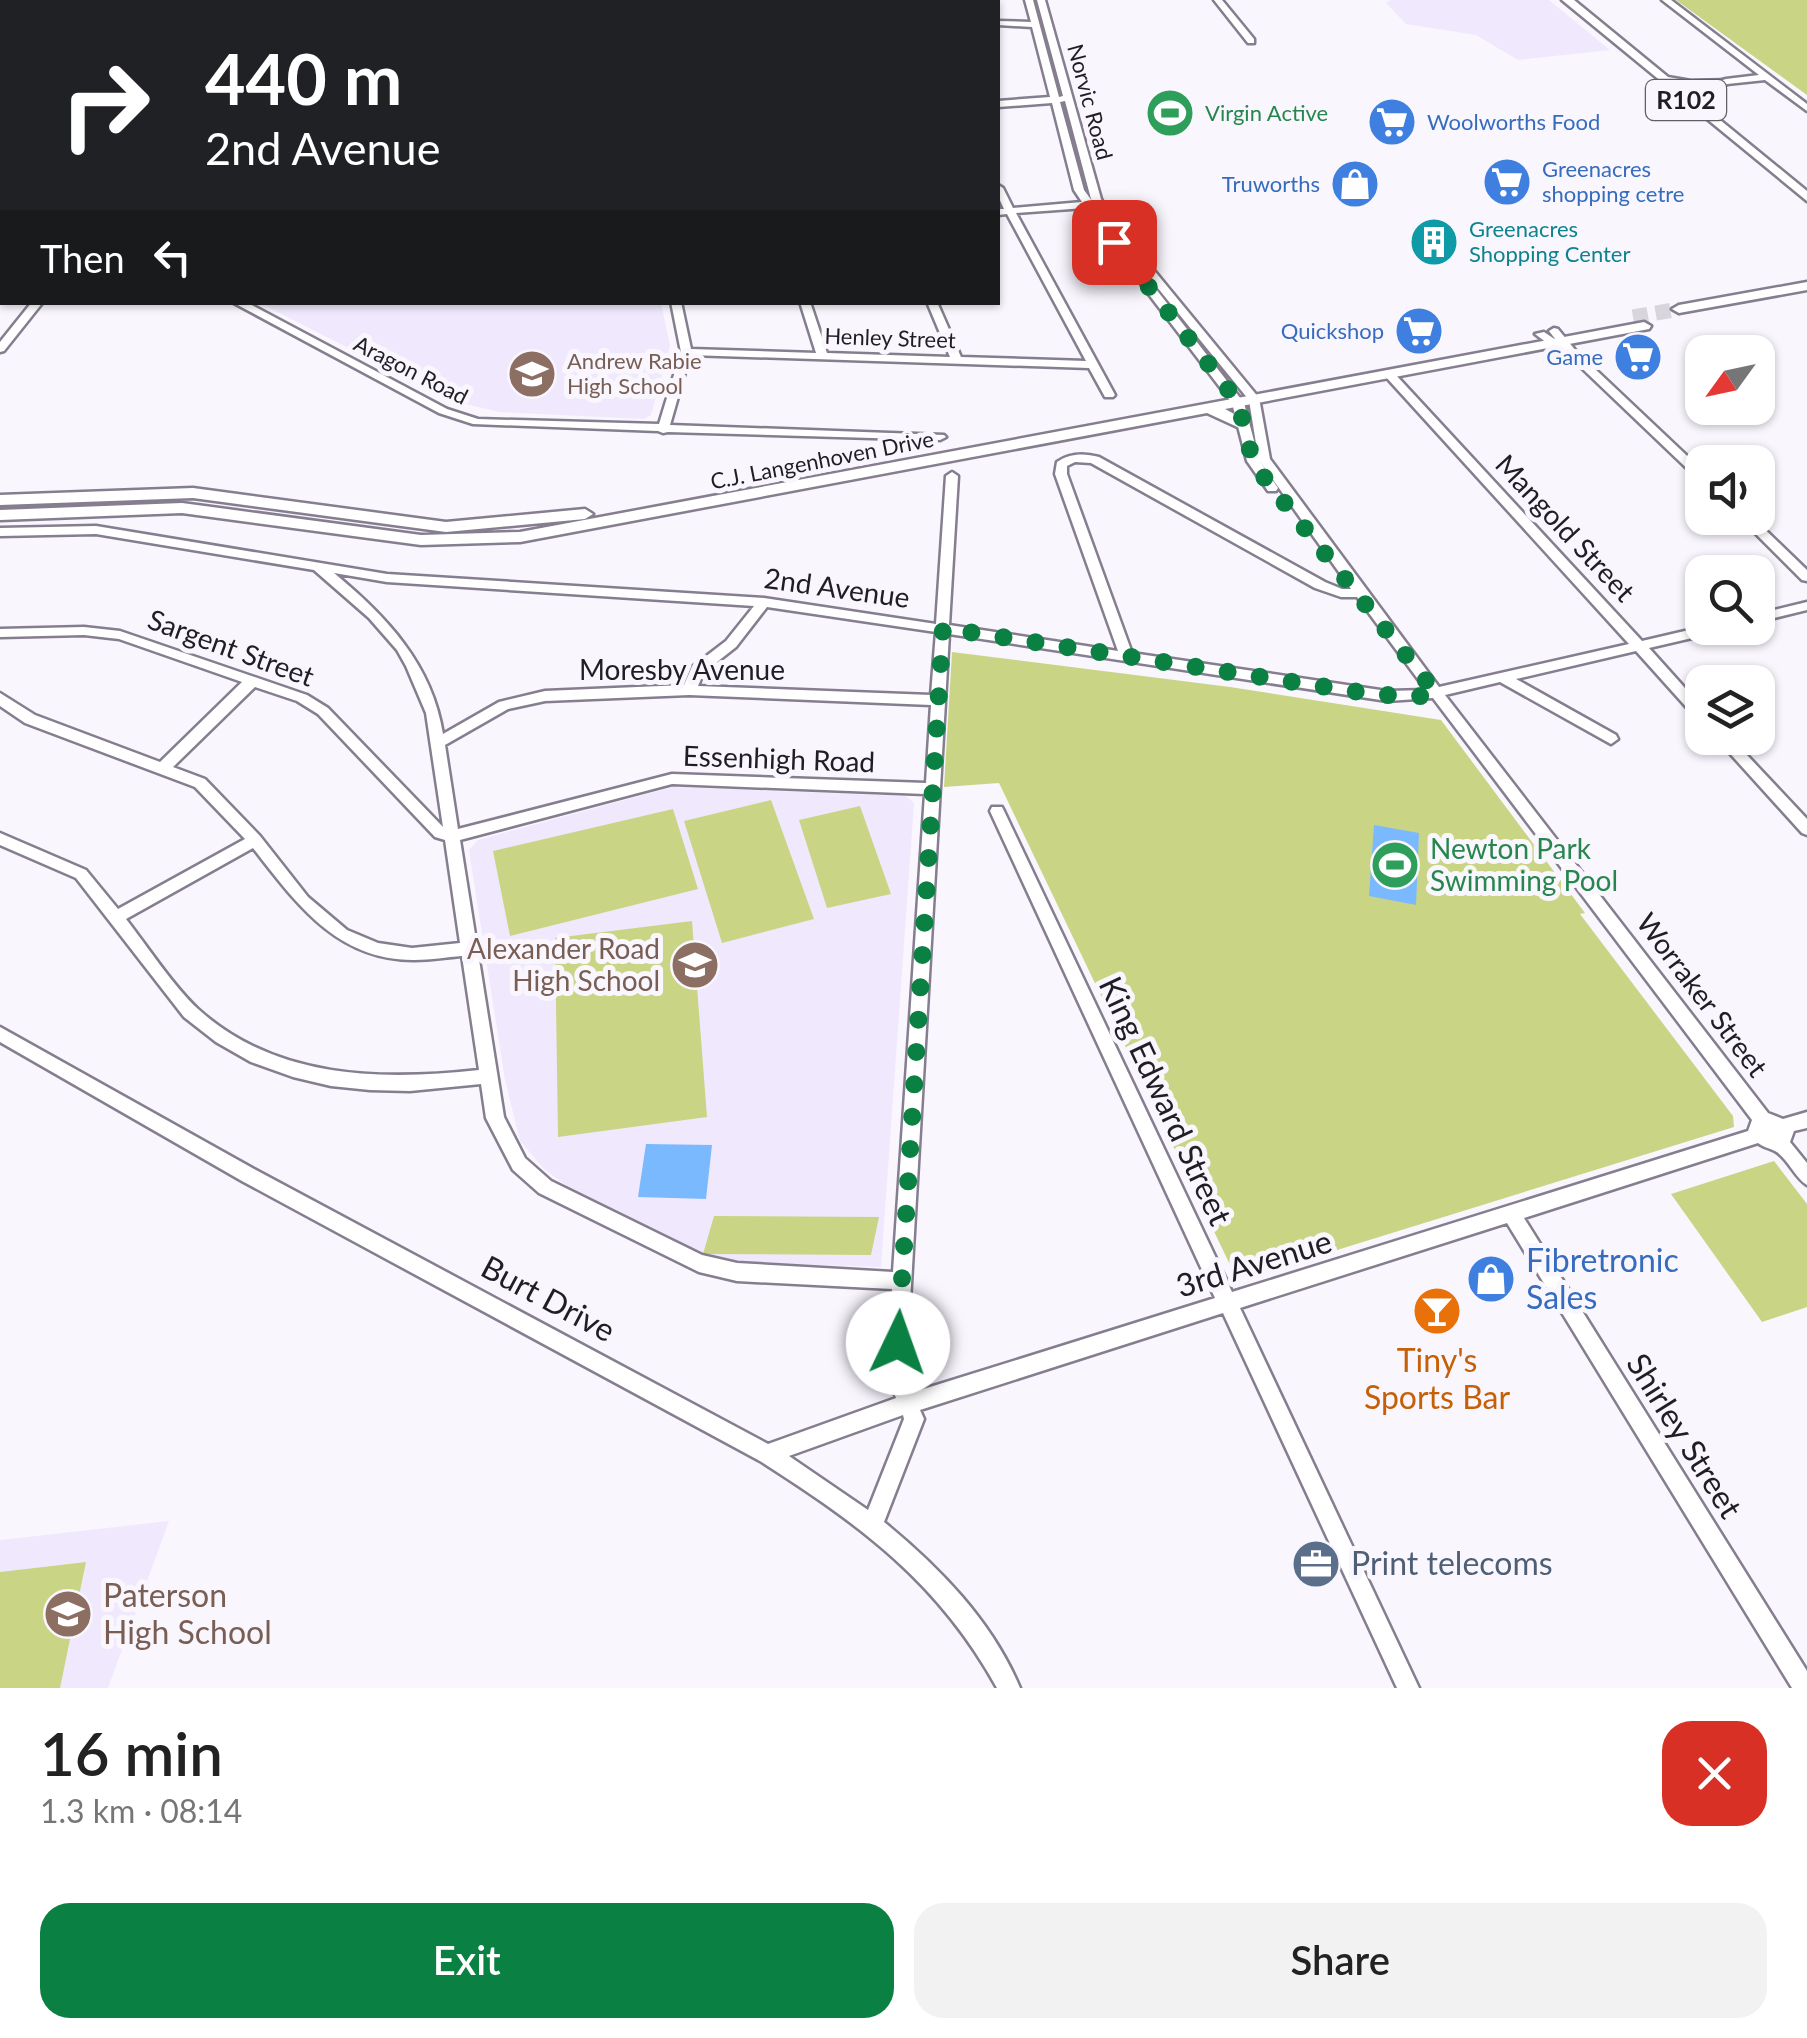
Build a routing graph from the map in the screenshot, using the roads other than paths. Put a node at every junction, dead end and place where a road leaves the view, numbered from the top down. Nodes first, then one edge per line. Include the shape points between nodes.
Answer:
1 (1029, 0) edge
2 (1041, 0) edge
3 (1211, 0) edge
4 (1218, 0) edge
5 (1568, 0) edge
6 (1578, 0) edge
7 (1666, 0) edge
8 (1000, 24) edge
9 (1036, 25) junction
10 (1234, 37) dead end
11 (1251, 41) dead end
12 (1768, 78) junction
13 (1726, 82) junction
14 (1686, 91) junction
15 (1062, 98) junction
16 (1000, 104) edge
17 (1807, 108) edge
18 (1807, 186) edge
19 (1807, 197) edge
20 (1090, 202) junction
21 (1004, 212) edge
22 (1807, 286) edge
23 (1807, 296) edge
24 (36, 305) edge
25 (243, 305) edge
26 (677, 305) edge
27 (805, 305) edge
28 (933, 305) edge
29 (1639, 321) tunnel mouth
30 (1556, 340) junction
31 (0, 350) edge
32 (686, 352) junction
33 (822, 356) junction
34 (958, 360) junction
35 (1093, 364) junction
36 (1390, 375) junction
37 (1108, 394) dead end
38 (1242, 396) junction
39 (1210, 408) junction
40 (1244, 425) junction
41 (663, 430) junction
42 (940, 436) dead end
43 (1685, 460) edge
44 (952, 476) dead end
45 (0, 500) edge
46 (0, 515) edge
47 (0, 532) edge
48 (1764, 535) edge
49 (319, 567) junction
50 (1807, 577) edge
51 (1359, 594) junction
52 (764, 602) junction
53 (1807, 606) edge
54 (1775, 614) edge
55 (943, 628) junction
56 (1, 636) edge
57 (1685, 636) edge
58 (1640, 646) junction
59 (1127, 657) junction
60 (1505, 679) junction
61 (252, 681) junction
62 (688, 690) junction
63 (1436, 693) junction
64 (1685, 695) edge
65 (0, 698) edge
66 (937, 700) junction
67 (1611, 739) dead end
68 (438, 744) junction
69 (1740, 755) edge
70 (163, 768) junction
71 (932, 789) junction
72 (997, 812) dead end
73 (1807, 829) edge
74 (452, 836) junction
75 (0, 839) edge
76 (254, 840) junction
77 (116, 917) junction
78 (470, 949) junction
79 (0, 1034) edge
80 (490, 1076) junction
81 (1807, 1120) edge
82 (1761, 1128) junction
83 (1782, 1135) junction
84 (1807, 1178) edge
85 (1512, 1215) junction
86 (902, 1281) junction
87 (1227, 1304) junction
88 (910, 1403) junction
89 (767, 1454) junction
90 (873, 1523) junction
91 (1009, 1688) edge
92 (1408, 1688) edge
93 (1805, 1688) edge

1 - 9 street, Norvic Road
2 - 15 street, Norvic Road
3 - 10 street
4 - 11 street
5 - 14 main road, R102
6 - 14 main road, R102
7 - 12 street
8 - 9 street
9 - 15 street, Norvic Road
12 - 13 street
12 - 17 street
13 - 14 street
13 - 14 main road via 1691,84
14 - 18 main road, R102
14 - 19 main road, R102
15 - 16 street
15 - 20 street, Norvic Road
20 - 21 street
20 - 38 street, Norvic Road
21 - 35 street
22 - 23 main road via 1684,313
24 - 31 street
25 - 41 street, Aragon Road via 457,418
26 - 32 street
27 - 33 street
28 - 34 street
29 - 30 main road, C.J. Langenhoven Drive
30 - 36 main road, C.J. Langenhoven Drive
30 - 38 main road, C.J. Langenhoven Drive
30 - 43 street
32 - 33 street, Henley Street
32 - 41 street
33 - 34 street, Henley Street
34 - 35 street, Henley Street
35 - 37 street
36 - 38 main road, C.J. Langenhoven Drive
36 - 58 street, Mangold Street
38 - 39 main road, C.J. Langenhoven Drive
38 - 40 street, Worraker Street
38 - 45 main road, C.J. Langenhoven Drive via 501,524 423,526 193,494
38 - 51 street, Worraker Street via 1264,459
39 - 40 main road
39 - 46 main road, C.J. Langenhoven Drive via 520,537 420,540 182,508
40 - 51 street, Worraker Street via 1253,462
41 - 42 street, Aragon Road
44 - 55 street
47 - 49 street, 2nd Avenue via 96,530
48 - 50 street
49 - 52 street, 2nd Avenue via 386,578
49 - 68 street via 396,635 427,695
51 - 59 street via 1320,586 1095,460 1077,458 1063,463 1061,474
51 - 63 street, Worraker Street
52 - 55 street, 2nd Avenue
52 - 62 street via 731,644 697,670
53 - 54 street
55 - 59 street, 2nd Avenue
55 - 66 street
56 - 61 street, Sargent Street via 111,633
57 - 58 street, 2nd Avenue
58 - 60 street, 2nd Avenue
58 - 64 street, Mangold Street
59 - 63 street, 2nd Avenue via 1386,696
60 - 63 street, 2nd Avenue
60 - 67 street
61 - 70 street
61 - 74 street, Sargent Street via 316,705 427,820
62 - 66 street, Moresby Avenue
62 - 68 street, Moresby Avenue via 518,700
63 - 82 street, Worraker Street
65 - 70 street via 30,719
66 - 71 street
68 - 74 street
69 - 73 street
70 - 76 street via 200,782
71 - 74 street, Essenhigh Road via 672,779
71 - 86 street
72 - 87 street, King Edward Street
74 - 78 street
75 - 77 street via 82,874
76 - 77 street
76 - 78 street via 303,901 341,934 412,954
77 - 80 street via 190,1012 252,1056 364,1084
78 - 80 street
79 - 89 street, Burt Drive
80 - 86 street via 495,1118 519,1164 577,1204 720,1269
81 - 83 street
82 - 83 street via 1770,1143
82 - 85 street, 3rd Avenue
83 - 84 street
85 - 87 street, 3rd Avenue
85 - 93 street, Shirley Street
86 - 88 street via 896,1370
87 - 88 street, 3rd Avenue
87 - 92 street, King Edward Street
88 - 89 street, 3rd Avenue
88 - 90 street via 912,1428
89 - 90 street, Burt Drive
90 - 91 street, Burt Drive via 965,1614

